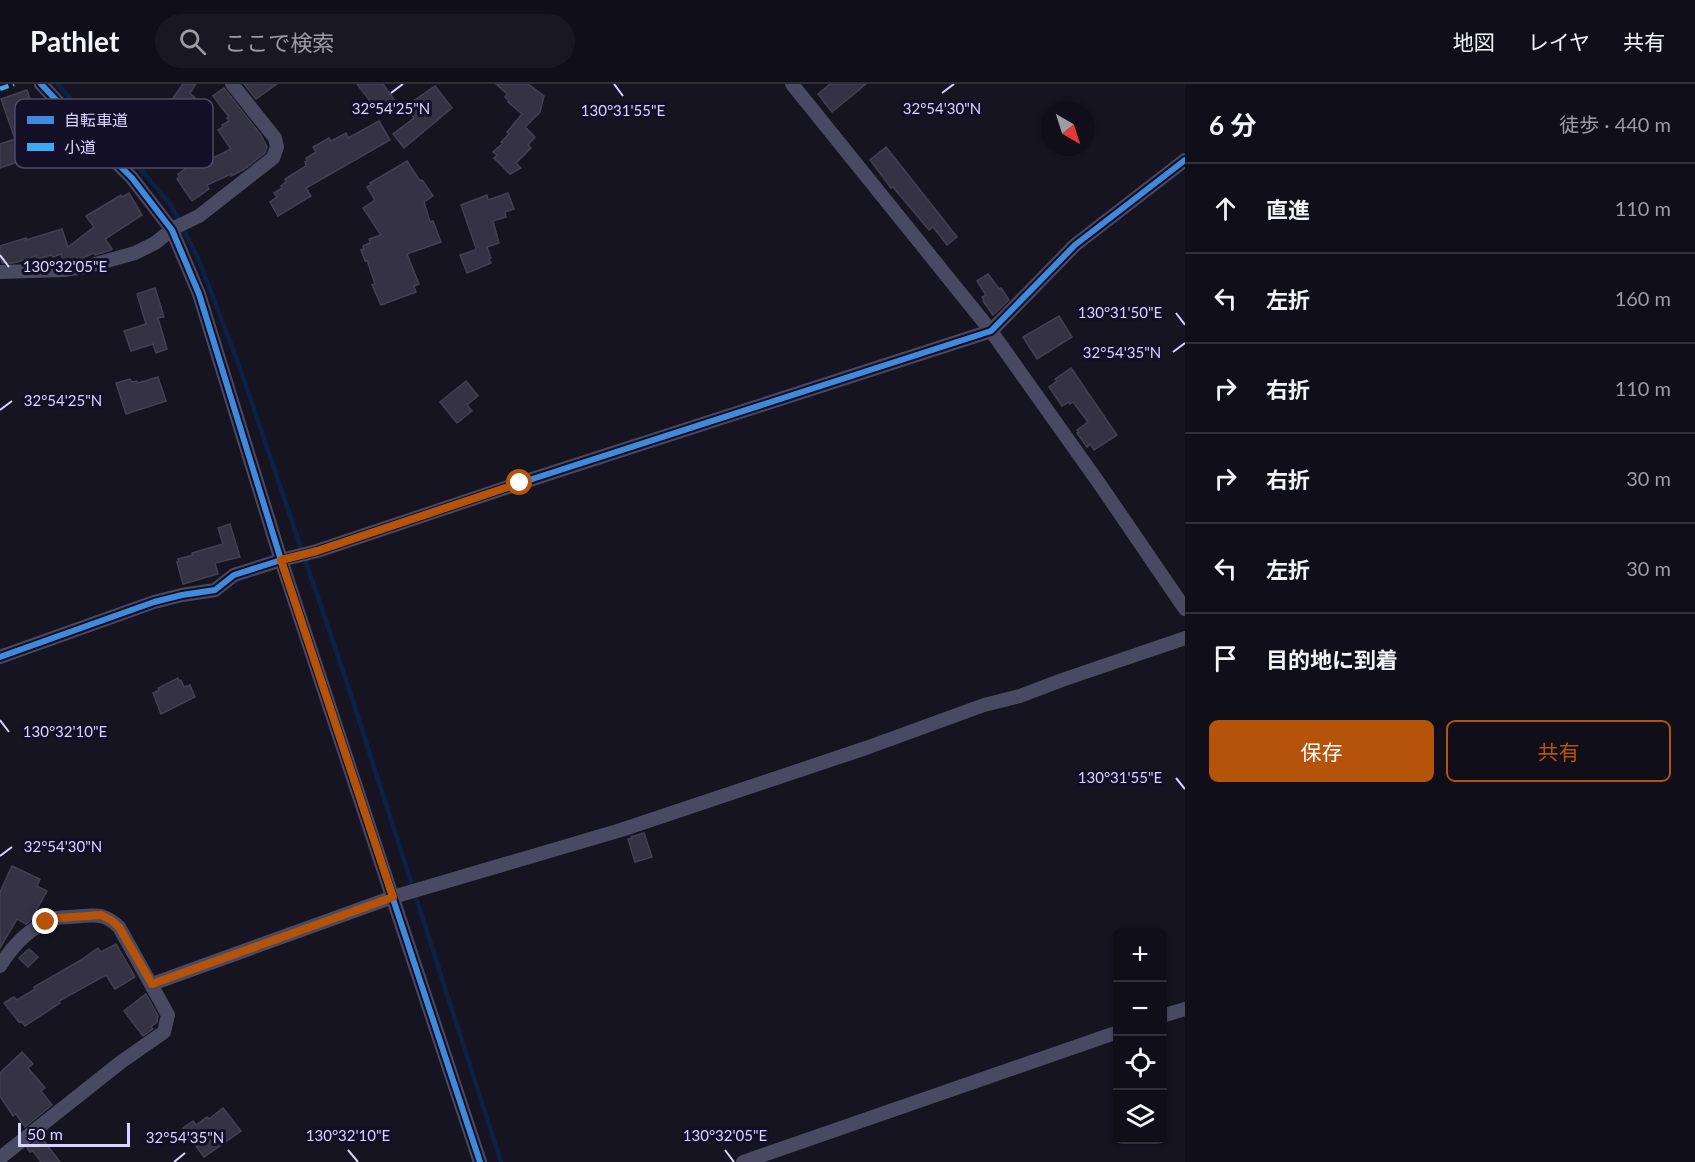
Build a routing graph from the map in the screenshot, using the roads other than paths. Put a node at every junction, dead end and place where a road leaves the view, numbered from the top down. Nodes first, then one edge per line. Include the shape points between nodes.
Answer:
1 (41, 84) edge
2 (232, 84) edge
3 (792, 84) edge
4 (55, 99) edge
5 (1185, 160) edge
6 (122, 168) edge
7 (173, 229) junction
8 (0, 272) edge
9 (992, 331) junction
10 (287, 559) junction
11 (1185, 609) edge
12 (1185, 638) edge
13 (0, 657) edge
14 (399, 896) junction
15 (0, 966) edge
16 (152, 984) junction
17 (1185, 1009) edge
18 (1167, 1014) edge
19 (1113, 1034) edge
20 (0, 1158) edge
21 (480, 1162) edge
22 (743, 1162) edge

1 - 4 street
2 - 7 street via 275,138 273,158 199,216
3 - 9 street
5 - 9 street via 1075,245
6 - 7 street
7 - 8 street via 135,253 85,267
7 - 10 street via 199,294
9 - 10 street
9 - 11 street
10 - 13 street via 234,574 215,590 154,602
10 - 14 street
12 - 14 street via 621,830
14 - 16 street
14 - 21 street
15 - 16 street via 10,950 46,922 101,915 119,927
16 - 20 street via 168,1015 164,1032 120,1062
17 - 18 street
19 - 22 street

